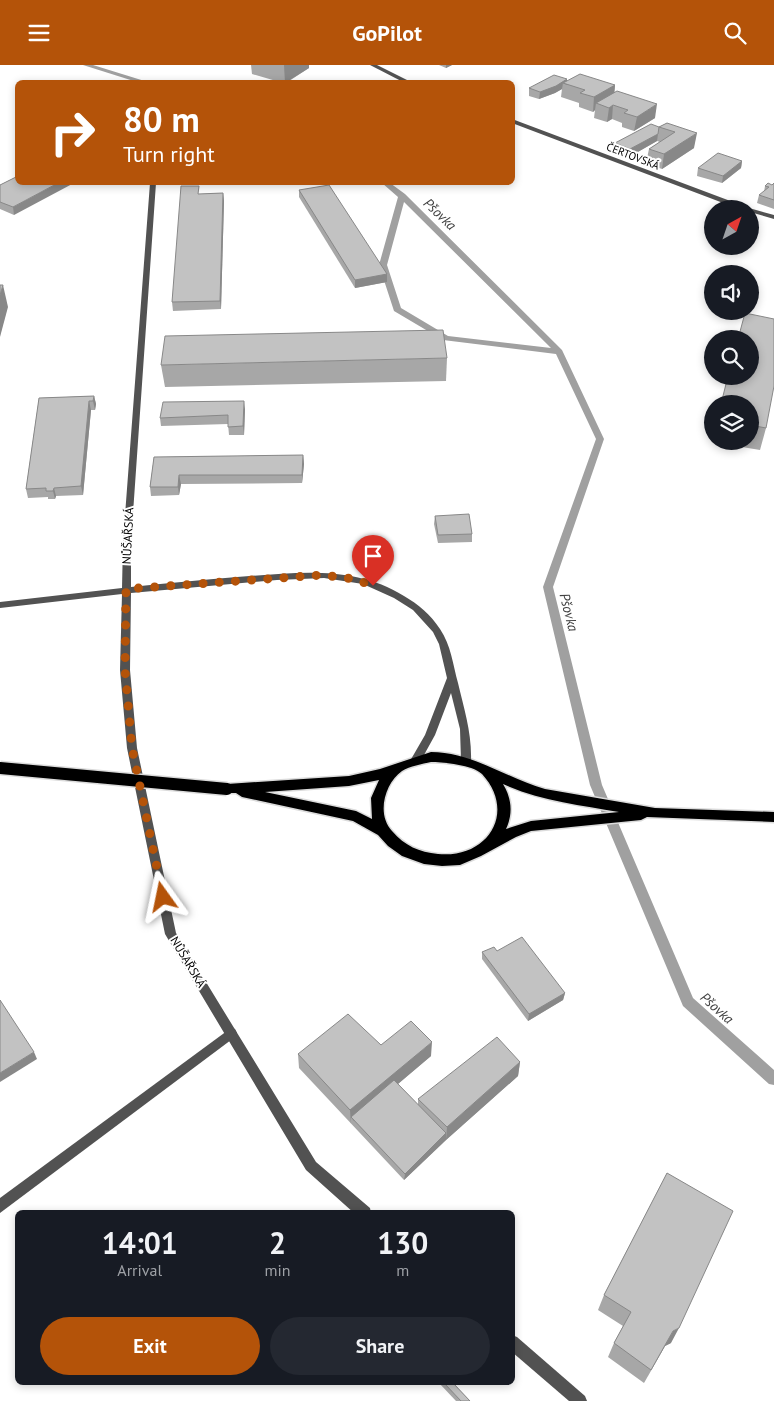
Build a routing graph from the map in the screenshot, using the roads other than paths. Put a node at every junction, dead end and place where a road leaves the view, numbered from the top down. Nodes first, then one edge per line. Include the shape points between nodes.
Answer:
1 (374, 65) edge
2 (406, 80) edge
3 (515, 122) edge
4 (153, 185) edge
5 (722, 200) edge
6 (759, 213) edge
7 (774, 217) edge
8 (126, 589) junction
9 (0, 605) edge
10 (451, 679) junction
11 (415, 761) junction
12 (466, 761) junction
13 (0, 768) edge
14 (400, 768) junction
15 (480, 769) junction
16 (227, 789) junction
17 (655, 813) junction
18 (774, 817) edge
19 (383, 831) junction
20 (490, 843) junction
21 (231, 1033) junction
22 (0, 1206) edge
23 (362, 1210) edge
24 (515, 1345) edge
25 (580, 1401) edge

1 - 2 street
3 - 5 street, ČERTOVSKÁ
4 - 8 street, NŮŠAŘSKÁ
6 - 7 street
8 - 9 street
8 - 10 street via 292,576 355,579 411,604 433,625 447,651
8 - 21 street, NŮŠAŘSKÁ via 125,670 132,748 171,934
10 - 11 street via 430,735
10 - 12 street via 468,741
11 - 12 main road via 440,757
11 - 14 main road
12 - 15 main road
13 - 16 main road, bridge
14 - 16 main road via 349,781
14 - 19 main road via 388,777 376,803
15 - 17 main road via 524,788
15 - 20 main road via 501,791 506,804 505,818
16 - 19 main road via 344,812
17 - 18 main road
17 - 20 main road via 531,826
19 - 20 main road via 407,852 424,858 460,859
21 - 22 street
21 - 23 street, NŮŠAŘSKÁ via 311,1166
24 - 25 street

